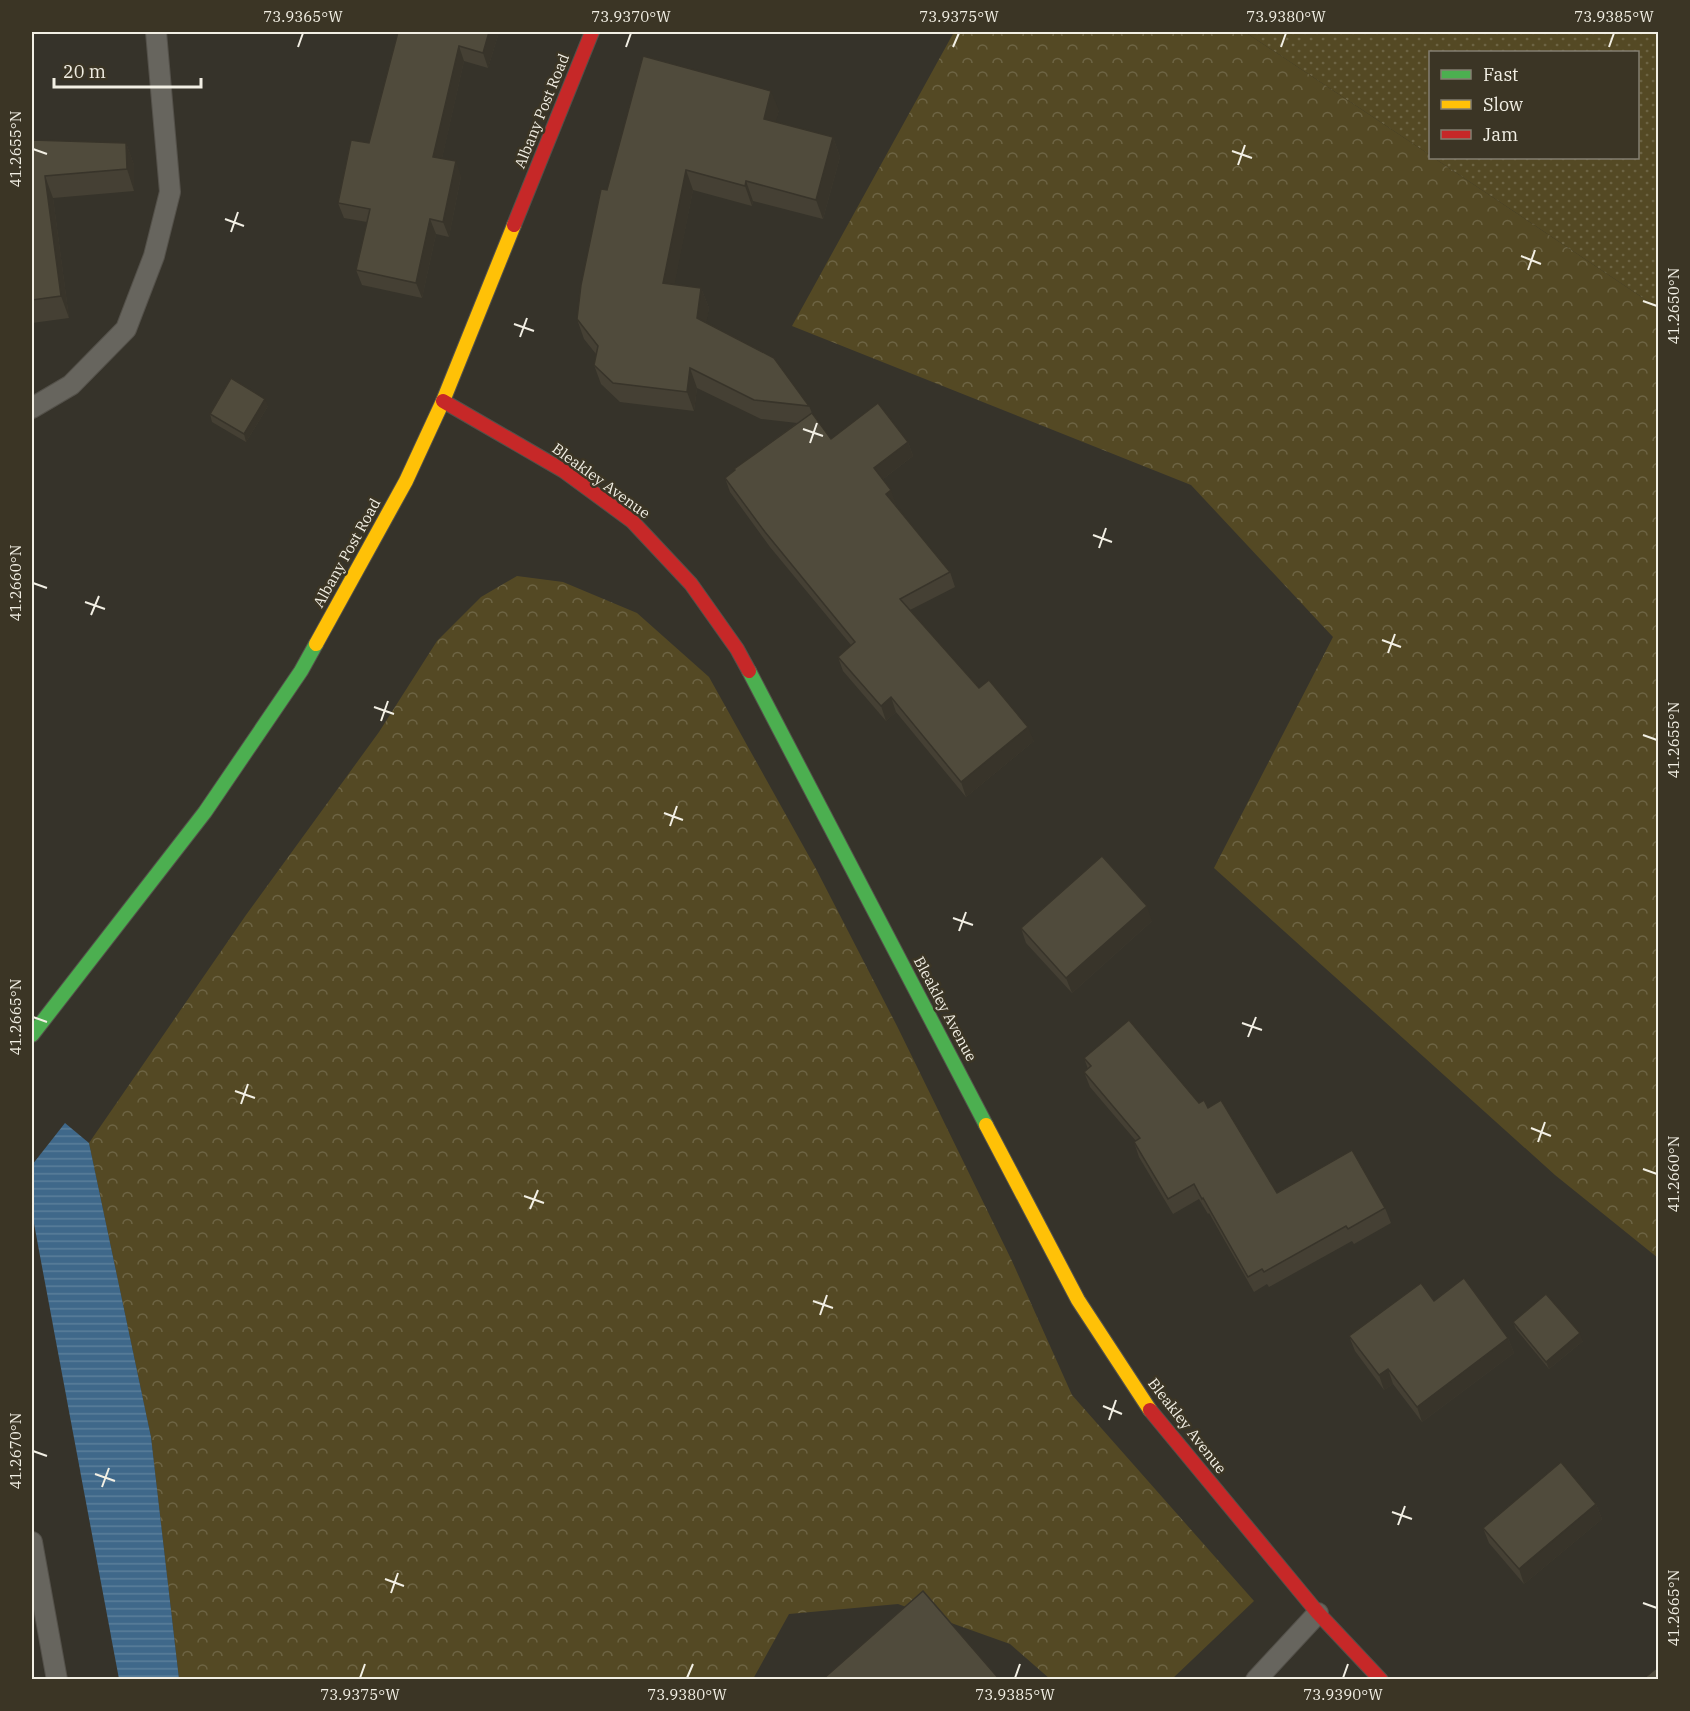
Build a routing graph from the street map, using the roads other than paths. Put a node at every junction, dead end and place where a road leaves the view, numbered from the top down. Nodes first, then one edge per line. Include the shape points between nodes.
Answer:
1 (156, 32) edge
2 (592, 32) edge
3 (443, 401) junction
4 (32, 408) edge
5 (32, 1035) edge
6 (32, 1542) edge
7 (1318, 1613) junction
8 (57, 1680) edge
9 (1256, 1680) edge
10 (1381, 1680) edge

1 - 4 lane via 170,192 154,256 126,329 71,385
2 - 3 street, Albany Post Road
3 - 5 street, Albany Post Road via 406,481 301,671 205,812
3 - 7 street, Bleakley Avenue via 564,471 632,521 691,584 737,649 1078,1300 1151,1411
6 - 8 lane
7 - 9 lane
7 - 10 street, Bleakley Avenue

